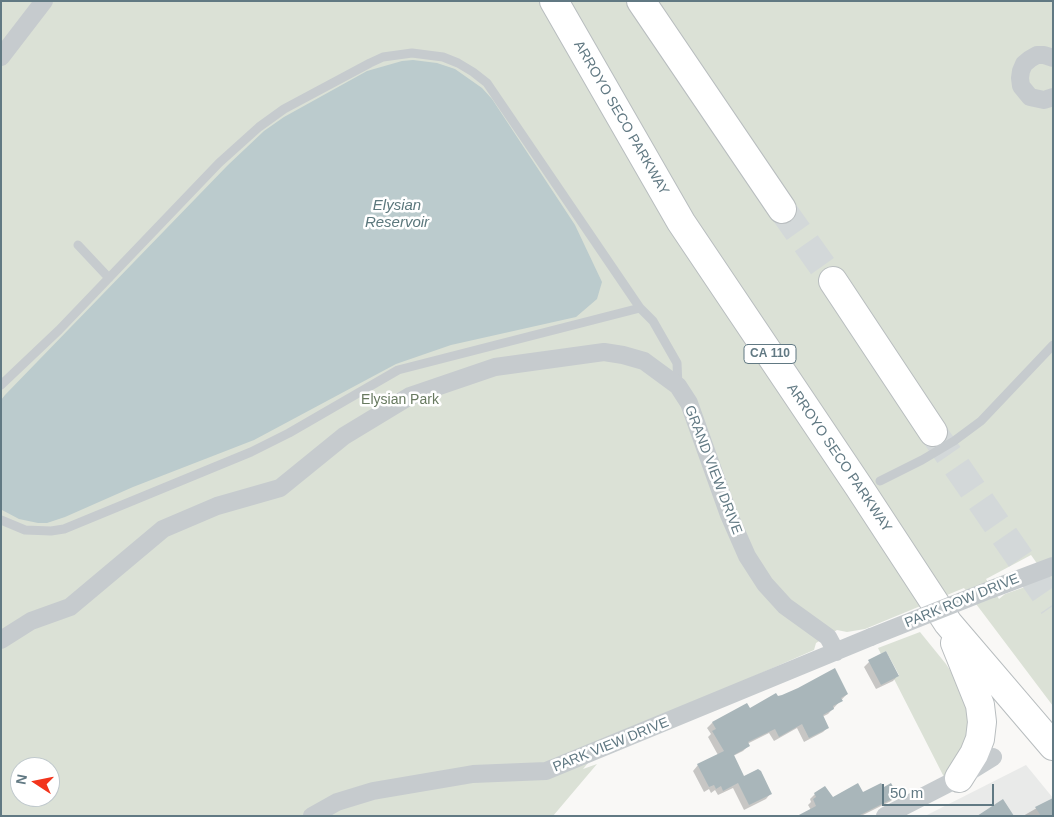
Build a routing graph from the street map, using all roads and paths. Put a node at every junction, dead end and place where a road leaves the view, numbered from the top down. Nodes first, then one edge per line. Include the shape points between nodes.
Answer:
1 (44, 1) edge
2 (533, 1) edge
3 (554, 1) edge
4 (642, 1) edge
5 (1, 57) edge
6 (1053, 58) edge
7 (1053, 97) edge
8 (782, 209) tunnel mouth
9 (681, 222) junction
10 (78, 245) dead end
11 (109, 278) junction
12 (833, 281) tunnel mouth
13 (640, 308) junction
14 (1053, 345) edge
15 (1, 386) edge
16 (678, 386) junction
17 (932, 432) tunnel mouth
18 (880, 481) dead end
19 (1, 520) edge
20 (1051, 563) edge
21 (948, 623) junction
22 (871, 637) joint
23 (1, 640) edge
24 (836, 652) junction
25 (1051, 744) edge
26 (993, 757) dead end
27 (959, 778) junction
28 (312, 816) edge
29 (885, 816) edge

1 - 5 street
2 - 9 highway
3 - 9 highway, ARROYO SECO PARKWAY / CA 110
4 - 8 highway
6 - 7 street via 1044,55 1030,59 1024,64 1020,78 1021,86 1030,97 1044,100
9 - 21 highway, ARROYO SECO PARKWAY / CA 110
10 - 11 lane
11 - 13 lane via 219,163 259,127 284,109 370,63 384,57 412,53 458,62 487,83
11 - 15 lane
12 - 17 highway
13 - 16 lane via 654,321 677,363
13 - 19 lane via 398,370 289,434 64,529 25,530
14 - 18 lane via 980,421 954,441
16 - 23 street, GRAND VIEW DRIVE via 644,361 604,352 495,367 410,396 344,436 280,488 217,506 163,529 70,607 31,621
16 - 24 street, GRAND VIEW DRIVE via 689,403 747,556 765,584 785,606 828,637
20 - 22 street, PARK ROW DRIVE, bridge
21 - 25 highway, ARROYO SECO PARKWAY / CA 110
21 - 27 highway via 980,705 982,722 974,754
22 - 24 street, PARK VIEW DRIVE
24 - 28 street, PARK VIEW DRIVE via 546,771 473,774 373,791 337,802
26 - 27 street
27 - 29 street

